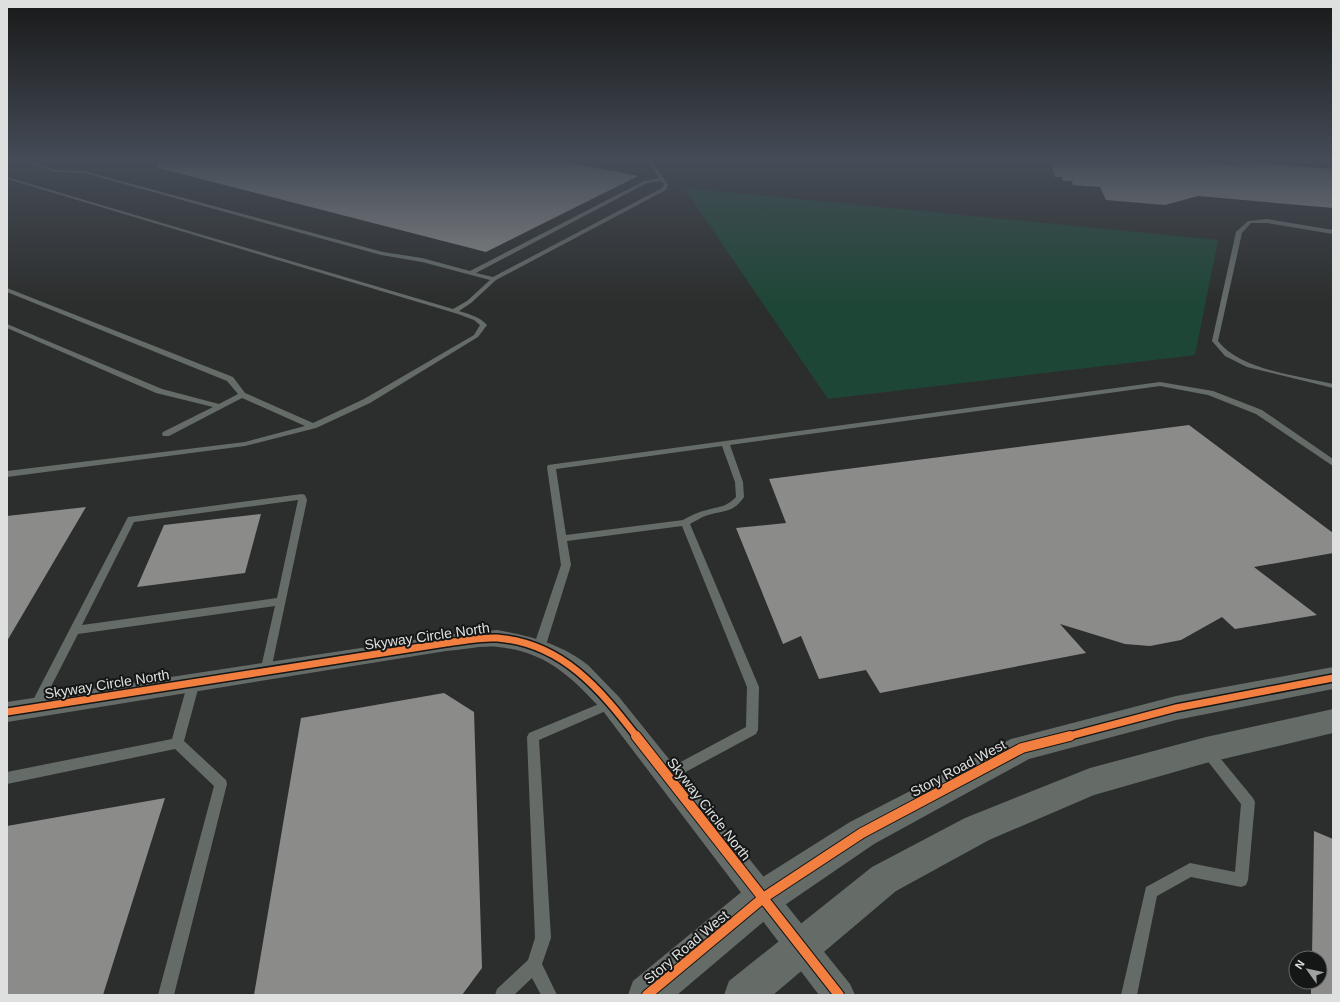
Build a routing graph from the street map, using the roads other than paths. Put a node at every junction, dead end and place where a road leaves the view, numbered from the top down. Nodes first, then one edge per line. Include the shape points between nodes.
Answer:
1 (110, 209) edge
2 (218, 209) edge
3 (595, 209) edge
4 (628, 209) edge
5 (1333, 232) edge
6 (471, 273) junction
7 (494, 279) junction
8 (7, 290) edge
9 (454, 311) junction
10 (7, 326) edge
11 (1333, 386) edge
12 (242, 395) junction
13 (220, 406) junction
14 (313, 426) junction
15 (166, 434) dead end
16 (725, 444) junction
17 (1333, 463) edge
18 (7, 474) edge
19 (685, 523) junction
20 (562, 539) junction
21 (281, 601) junction
22 (74, 630) junction
23 (539, 648) junction
24 (266, 672) junction
25 (1333, 678) edge
26 (194, 682) junction
27 (611, 704) junction
28 (35, 707) junction
29 (7, 712) edge
30 (1333, 722) edge
31 (177, 743) junction
32 (1206, 750) junction
33 (667, 776) junction
34 (7, 778) edge
35 (763, 898) junction
36 (801, 946) junction
37 (534, 965) junction
38 (166, 995) edge
39 (503, 995) edge
40 (550, 995) edge
41 (647, 995) edge
42 (743, 995) edge
43 (839, 995) edge
44 (1129, 995) edge

1 - 9 lane
2 - 6 lane via 383,254 422,260
3 - 6 lane
4 - 7 lane
5 - 11 lane via 1267,221 1250,222 1239,232 1215,341 1227,354 1255,368
6 - 7 lane
7 - 9 lane via 470,302
8 - 12 lane via 230,379
9 - 14 lane via 476,319 484,325 476,336 367,401
10 - 13 lane via 159,391
12 - 13 lane
12 - 14 lane
13 - 15 lane
14 - 18 lane via 245,444
16 - 17 lane via 1160,384 1210,393 1259,412
16 - 19 lane via 739,482 740,497 727,510 702,514
16 - 20 lane via 551,467
19 - 20 lane
19 - 33 lane via 754,688 752,730
20 - 23 lane via 566,565
21 - 22 lane
21 - 22 lane via 302,497 131,519
21 - 24 lane
22 - 28 lane
23 - 24 street, Skyway Circle North via 497,638 446,643
23 - 27 street, Skyway Circle North via 554,654 580,672
24 - 26 street, Skyway Circle North
25 - 35 street, Story Road West via 1176,708 1022,748 862,833
26 - 28 street, Skyway Circle North
26 - 31 lane
27 - 33 street, Skyway Circle North
27 - 37 lane via 533,737 543,938
28 - 29 street, Skyway Circle North
30 - 32 street
31 - 34 lane
31 - 38 lane via 221,784
32 - 36 street via 1090,782 977,829 884,879
32 - 44 lane via 1248,802 1241,880 1190,870 1151,892
33 - 35 street, Skyway Circle North
35 - 36 street, Skyway Circle North
35 - 41 street, Story Road West
36 - 42 street
36 - 43 street, Skyway Circle North
37 - 39 lane
37 - 40 lane

